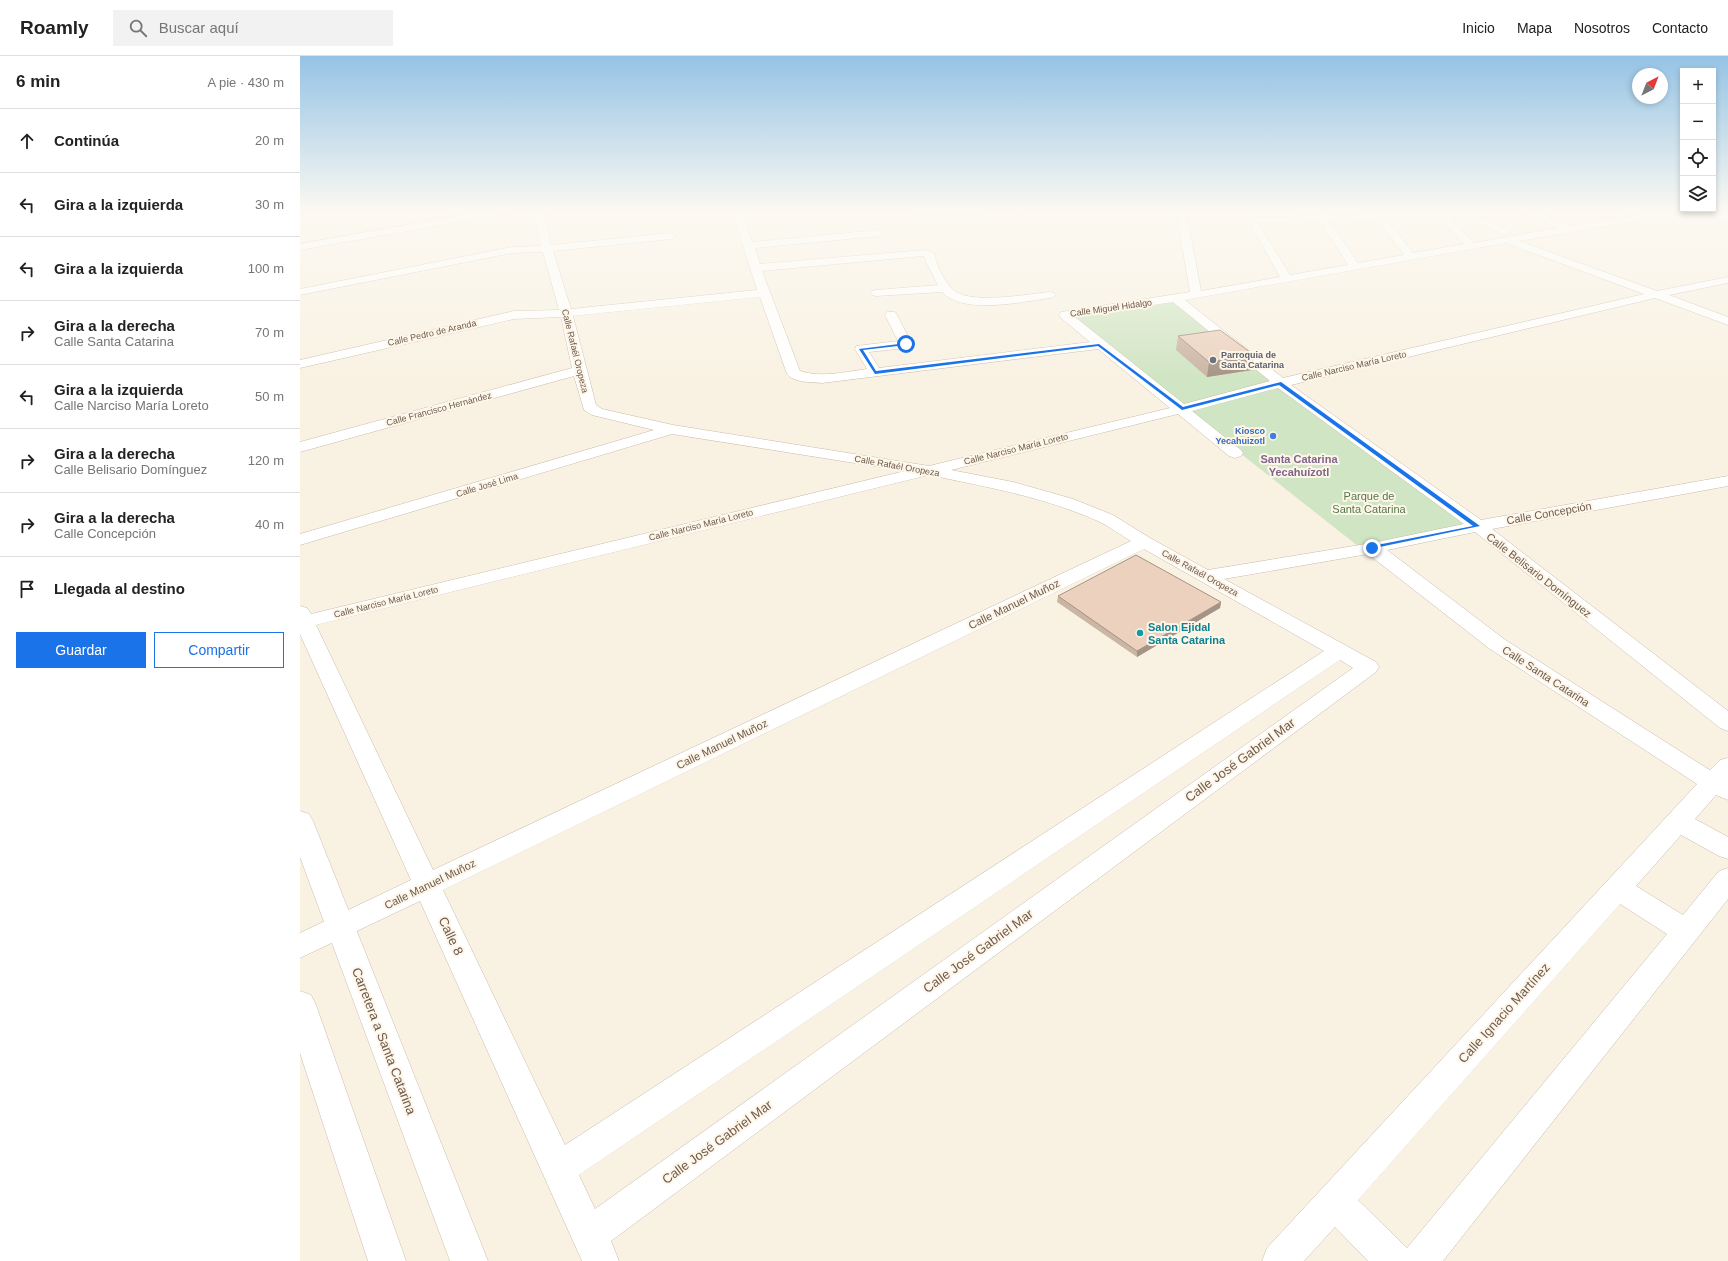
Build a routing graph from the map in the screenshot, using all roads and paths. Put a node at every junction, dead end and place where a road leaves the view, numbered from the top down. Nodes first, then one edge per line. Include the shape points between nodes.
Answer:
1 (425, 267) edge
2 (552, 267) edge
3 (764, 267) edge
4 (934, 267) edge
5 (1191, 267) edge
6 (1280, 267) edge
7 (1359, 267) edge
8 (1584, 267) edge
9 (755, 268) joint
10 (1355, 268) joint
11 (1287, 279) junction
12 (1728, 280) edge
13 (946, 288) junction
14 (300, 292) edge
15 (764, 293) junction
16 (876, 293) dead end
17 (1050, 295) dead end
18 (1654, 295) junction
19 (1196, 296) junction
20 (1176, 299) junction
21 (566, 313) junction
22 (891, 315) dead end
23 (1728, 321) edge
24 (1099, 345) junction
25 (300, 364) edge
26 (578, 366) junction
27 (875, 372) junction
28 (1280, 383) junction
29 (1182, 409) junction
30 (673, 430) junction
31 (300, 435) edge
32 (300, 447) edge
33 (1235, 454) dead end
34 (927, 470) junction
35 (1728, 481) edge
36 (1478, 526) junction
37 (300, 540) edge
38 (1144, 542) junction
39 (1372, 548) junction
40 (1205, 576) junction
41 (302, 619) edge
42 (1339, 651) junction
43 (1368, 667) joint
44 (1728, 723) edge
45 (1723, 780) edge
46 (300, 821) edge
47 (1677, 821) junction
48 (1728, 849) edge
49 (1728, 879) edge
50 (427, 885) junction
51 (1617, 888) junction
52 (340, 927) junction
53 (1686, 931) junction
54 (300, 946) edge
55 (300, 1005) edge
56 (558, 1169) junction
57 (1334, 1201) junction
58 (589, 1235) junction
59 (387, 1261) edge
60 (469, 1261) edge
61 (601, 1261) edge
62 (1280, 1261) edge
63 (1394, 1261) edge
64 (1420, 1261) edge

1 - 14 street
2 - 21 street, Calle Rafaél Oropeza
3 - 9 street
4 - 13 street
5 - 19 street
6 - 11 street
7 - 10 street, Calle Miguel Hidalgo
8 - 18 street
9 - 15 street
10 - 11 street, Calle Miguel Hidalgo
11 - 19 street, Calle Miguel Hidalgo
12 - 18 street, Calle Narciso María Loreto
13 - 16 street
13 - 17 street via 954,297 963,300
15 - 21 street, Calle Pedro de Aranda
15 - 27 street via 794,374 822,379
18 - 23 street
18 - 28 street, Calle Narciso María Loreto
19 - 20 street, Calle Miguel Hidalgo
20 - 24 street, Calle Miguel Hidalgo via 1065,314
20 - 28 street, Calle Belisario Domínguez
21 - 25 street, Calle Pedro de Aranda via 514,316
21 - 26 street, Calle Rafaél Oropeza
22 - 27 street via 906,344 861,349
24 - 27 street
24 - 29 street
26 - 30 street, Calle Rafaél Oropeza via 589,407 597,412
26 - 31 street, Calle Francisco Hernández
26 - 32 street, Calle Francisco Hernández
28 - 29 street, Calle Narciso María Loreto
28 - 36 street, Calle Belisario Domínguez
29 - 33 street
29 - 34 street, Calle Narciso María Loreto
30 - 34 street, Calle Rafaél Oropeza
30 - 37 street, Calle José Lima
34 - 38 street, Calle Rafaél Oropeza via 1013,487 1067,503 1107,519
34 - 41 street, Calle Narciso María Loreto
35 - 36 street, Calle Concepción
36 - 39 street, Calle Concepción
36 - 44 street, Calle Belisario Domínguez
38 - 40 street, Calle Rafaél Oropeza
38 - 50 street, Calle Manuel Muñoz
39 - 40 street, Calle Concepción
39 - 45 street, Calle Santa Catarina via 1497,644
40 - 42 street, Calle Rafaél Oropeza
41 - 50 street, Calle 8
42 - 43 street, Calle Rafaél Oropeza
42 - 56 street
43 - 58 street, Calle José Gabriel Mar
45 - 47 street, Calle Ignacio Martínez
46 - 52 main road, Carretera a Santa Catarina
47 - 48 street
47 - 51 street, Calle Ignacio Martínez
49 - 53 street
50 - 52 street, Calle Manuel Muñoz
50 - 56 street, Calle 8
51 - 53 street
51 - 57 street, Calle Ignacio Martínez
52 - 54 street, Calle Manuel Muñoz
52 - 60 main road, Carretera a Santa Catarina
53 - 64 street
55 - 59 main road
56 - 58 street, Calle 8
57 - 62 street, Calle Ignacio Martínez
57 - 63 street
58 - 61 street, Calle 8

